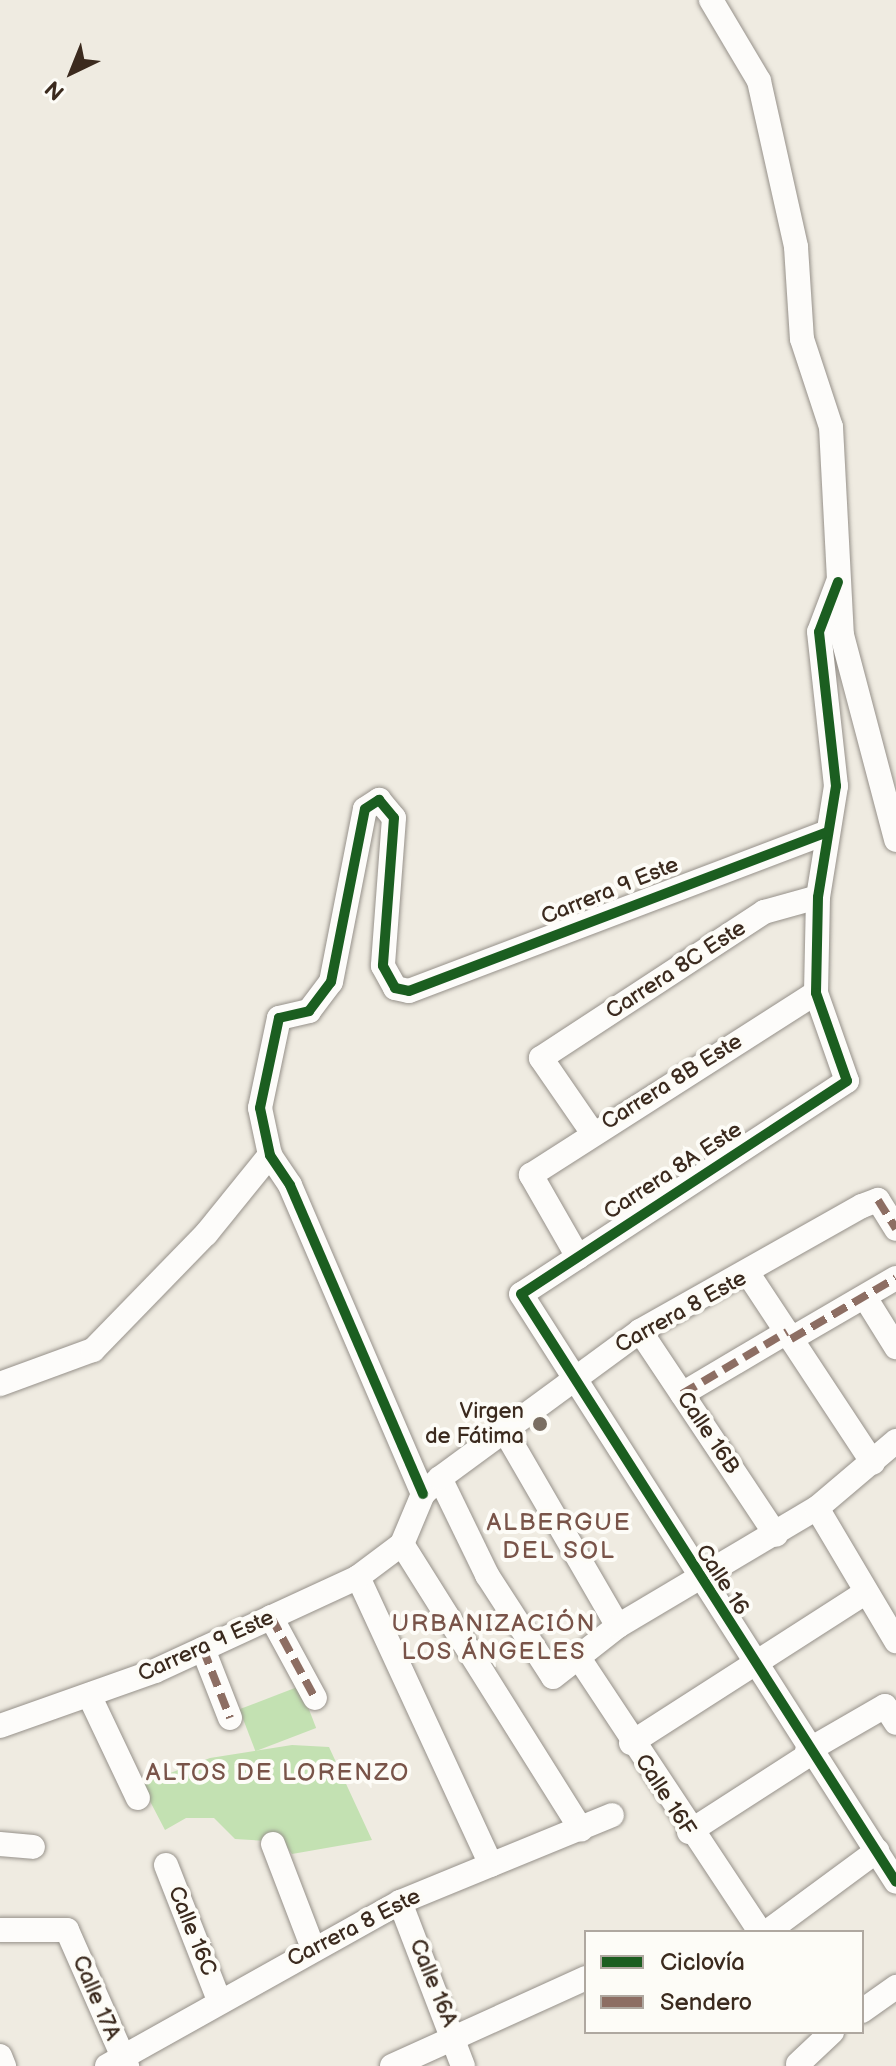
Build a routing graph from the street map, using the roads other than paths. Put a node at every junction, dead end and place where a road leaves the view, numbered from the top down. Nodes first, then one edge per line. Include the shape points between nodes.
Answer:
1 (711, 0) edge
2 (838, 582) junction
3 (828, 832) junction
4 (896, 840) edge
5 (818, 897) junction
6 (816, 993) junction
7 (592, 1132) junction
8 (270, 1155) junction
9 (896, 1229) edge
10 (578, 1257) junction
11 (749, 1275) junction
12 (896, 1278) edge
13 (521, 1294) joint
14 (866, 1299) dead end
15 (640, 1331) junction
16 (789, 1335) junction
17 (896, 1347) edge
18 (574, 1377) junction
19 (0, 1384) edge
20 (682, 1394) junction
21 (503, 1428) junction
22 (896, 1441) edge
23 (873, 1463) junction
24 (431, 1486) junction
25 (817, 1508) junction
26 (776, 1535) junction
27 (402, 1544) junction
28 (358, 1577) junction
29 (700, 1583) junction
30 (865, 1593) junction
31 (271, 1617) junction
32 (618, 1626) junction
33 (896, 1641) edge
34 (203, 1649) junction
35 (577, 1655) junction
36 (752, 1663) junction
37 (89, 1695) junction
38 (315, 1698) dead end
39 (891, 1715) edge
40 (230, 1718) dead end
41 (0, 1726) edge
42 (631, 1743) junction
43 (808, 1752) junction
44 (138, 1798) dead end
45 (612, 1815) dead end
46 (581, 1829) junction
47 (689, 1832) junction
48 (0, 1844) edge
49 (273, 1844) dead end
50 (33, 1847) dead end
51 (877, 1851) junction
52 (166, 1865) dead end
53 (491, 1865) junction
54 (896, 1882) edge
55 (400, 1902) junction
56 (0, 1930) edge
57 (759, 1930) edge
58 (770, 1930) edge
59 (313, 1948) junction
60 (584, 1979) edge
61 (896, 1987) edge
62 (218, 1998) junction
63 (864, 2010) edge
64 (825, 2034) edge
65 (454, 2036) junction
66 (0, 2056) edge
67 (119, 2063) edge
68 (4, 2066) edge
69 (392, 2066) edge
70 (463, 2066) edge
71 (800, 2066) edge

1 - 2 street via 759,81 793,232 802,339 831,427
2 - 3 street via 819,632 836,786
2 - 4 street via 859,718
3 - 5 street
3 - 8 street, Carrera 9 Este via 409,991 395,988 383,966 394,818 379,800 365,809 331,982 309,1011 279,1018 260,1108
5 - 6 street
5 - 7 street, Carrera 8C Este via 764,912 541,1058
6 - 7 street, Carrera 8B Este
6 - 10 street, Carrera 8A Este via 847,1081
7 - 10 street, Carrera 8B Este via 531,1175
8 - 19 street via 206,1234 93,1350
8 - 24 street via 290,1185
9 - 11 street, Carrera 8 Este via 878,1200
10 - 13 street, Carrera 8A Este
11 - 15 street, Carrera 8 Este
11 - 16 street
12 - 16 street
13 - 18 street, Calle 16
14 - 17 street
15 - 18 street, Carrera 8 Este
15 - 20 street, Calle 16B
16 - 20 street
16 - 23 street
18 - 21 street, Carrera 8 Este
18 - 29 street, Calle 16
20 - 26 street, Calle 16B
21 - 24 street, Carrera 8 Este
21 - 32 street
22 - 23 street
23 - 25 street
24 - 27 street, Carrera 8 Este
24 - 35 street via 553,1677
25 - 26 street
25 - 30 street
26 - 29 street
27 - 28 street, Carrera 9 Este
27 - 46 street
28 - 31 street, Carrera 9 Este
28 - 53 street
29 - 32 street
29 - 36 street, Calle 16
30 - 33 street
30 - 36 street
31 - 34 street, Carrera 9 Este
31 - 38 street
32 - 35 street
34 - 37 street, Carrera 9 Este
34 - 40 street
35 - 42 street, Calle 16F
36 - 42 street
36 - 43 street, Calle 16
37 - 41 street, Carrera 9 Este
37 - 44 street
39 - 43 street
42 - 47 street, Calle 16F
43 - 47 street
43 - 51 street, Calle 16
45 - 46 street, Carrera 8 Este
46 - 53 street, Carrera 8 Este
47 - 57 street, Calle 16F
48 - 50 street
49 - 59 street
51 - 54 street, Calle 16
51 - 58 street
52 - 62 street, Calle 16C
53 - 55 street, Carrera 8 Este
55 - 59 street, Carrera 8 Este
55 - 65 street, Calle 16A
56 - 67 street, Calle 17A via 67,1930
59 - 62 street, Carrera 8 Este
60 - 65 street
61 - 63 street
62 - 67 street, Carrera 8 Este
64 - 71 street
65 - 69 street
65 - 70 street, Calle 16A
66 - 68 street

